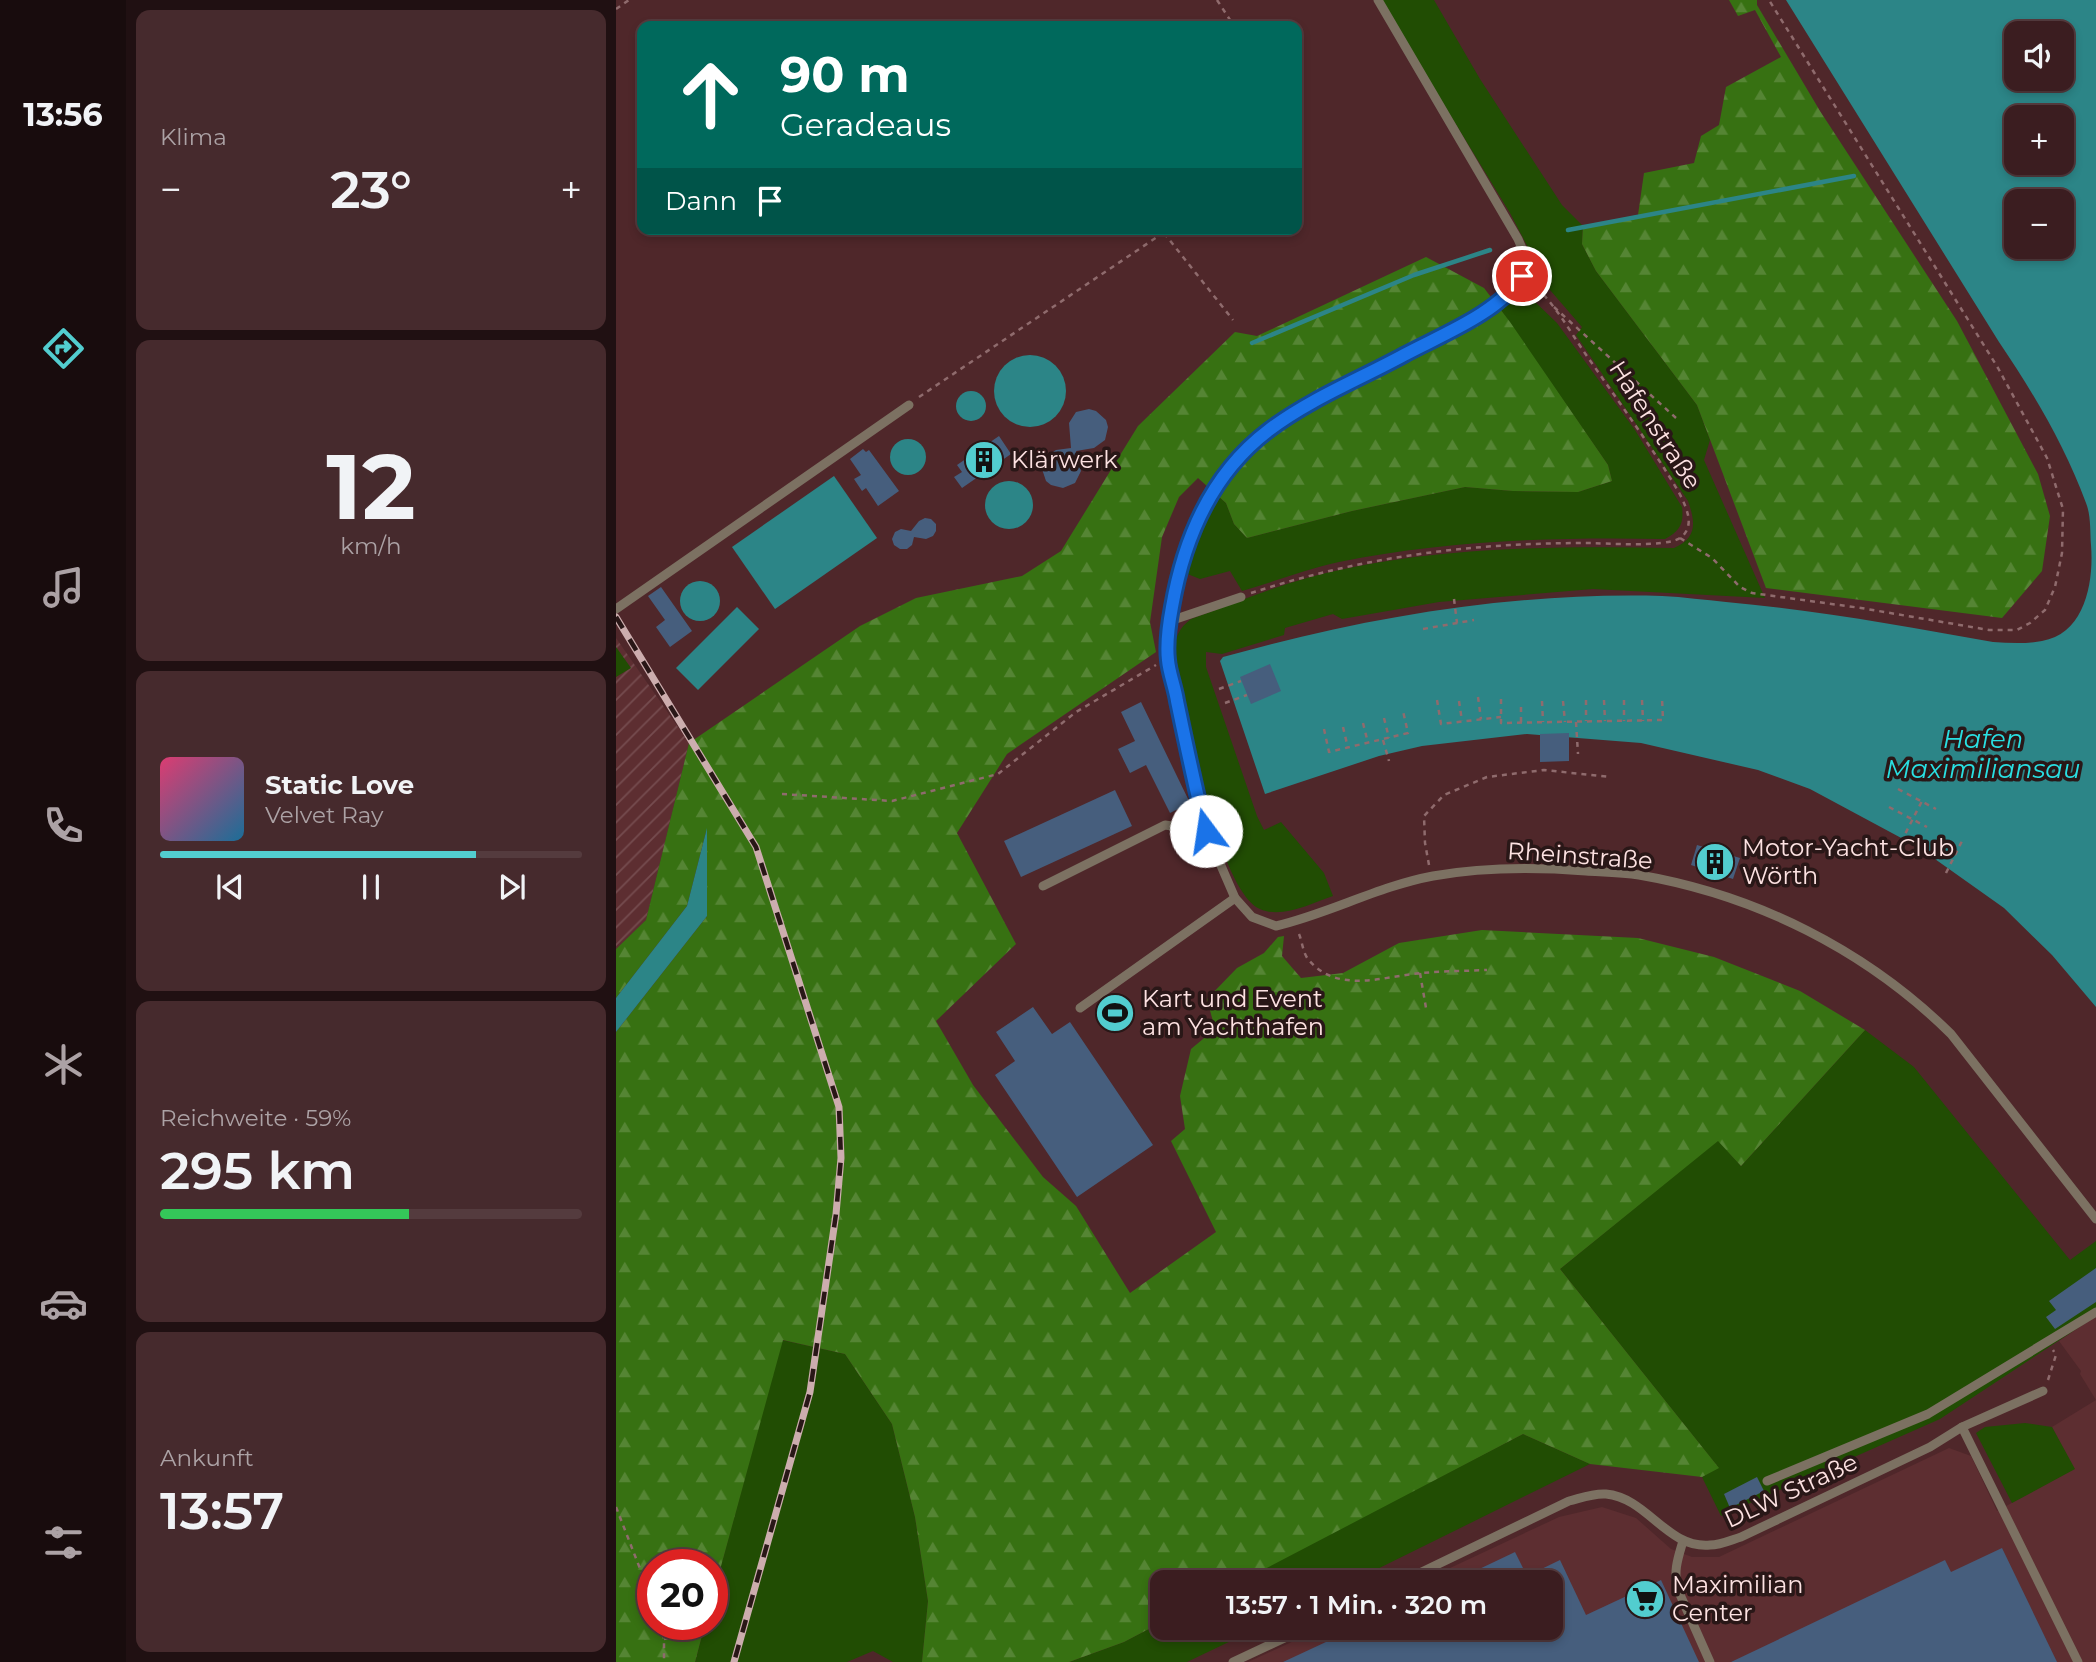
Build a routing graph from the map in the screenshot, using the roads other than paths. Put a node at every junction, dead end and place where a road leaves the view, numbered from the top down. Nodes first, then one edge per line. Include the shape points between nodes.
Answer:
1 (1378, 0) edge
2 (909, 405) road end
3 (1241, 597) road end
4 (616, 609) edge
5 (1170, 621) junction
6 (1206, 831) junction
7 (1043, 886) dead end
8 (1235, 898) junction
9 (1080, 1008) dead end
10 (2096, 1219) edge
11 (2096, 1312) edge
12 (2043, 1391) road end
13 (1962, 1427) junction
14 (1767, 1481) dead end
15 (1683, 1541) junction
16 (1426, 1570) edge
17 (1280, 1640) edge
18 (1233, 1662) edge
19 (1710, 1662) edge
20 (2078, 1662) edge

1 - 5 lane, Rheinstraße via 1518,239 1524,253 1522,276 1501,300 1296,411 1244,453 1220,479 1193,529
2 - 4 lane
3 - 5 lane
5 - 6 lane, Rheinstraße via 1167,658
6 - 7 lane via 1165,825
6 - 8 lane, Rheinstraße
8 - 9 lane
8 - 10 lane, Rheinstraße via 1263,923 1276,926 1431,877 1500,868 1638,875 1751,905 1847,952 1893,983 1951,1034
11 - 14 lane via 1912,1422
12 - 13 lane, DLW Straße
13 - 15 lane, DLW Straße via 1930,1447 1741,1537 1709,1546
13 - 20 lane
15 - 16 lane via 1625,1499 1596,1494 1569,1501
15 - 19 lane via 1675,1579
17 - 18 lane

